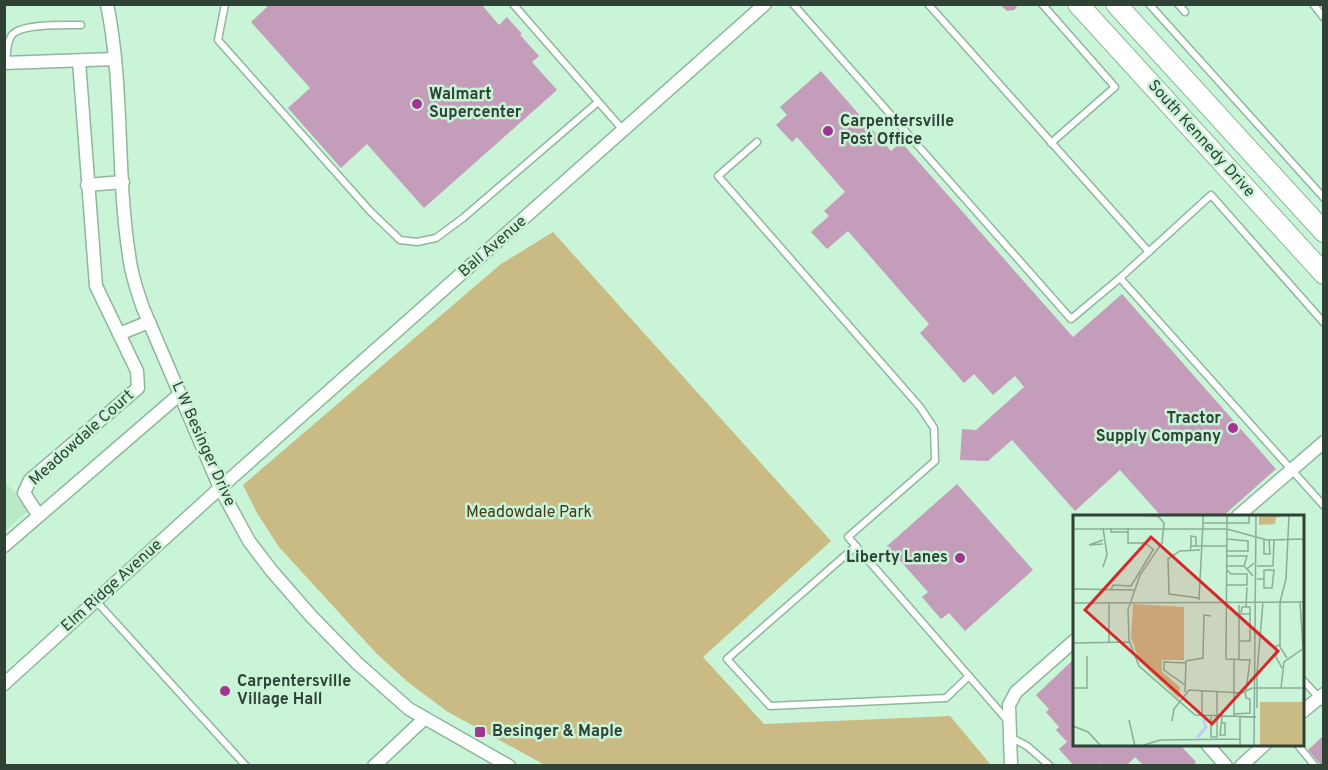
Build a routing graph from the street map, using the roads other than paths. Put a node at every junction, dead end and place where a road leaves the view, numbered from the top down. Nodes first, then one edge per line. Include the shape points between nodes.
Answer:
1 (107, 4) edge
2 (225, 4) edge
3 (513, 4) edge
4 (765, 4) edge
5 (793, 4) edge
6 (1042, 4) edge
7 (1078, 4) edge
8 (1116, 4) edge
9 (1149, 4) edge
10 (1178, 4) edge
11 (1313, 4) edge
12 (931, 6) edge
13 (1185, 12) dead end
14 (1323, 18) edge
15 (81, 25) dead end
16 (115, 58) junction
17 (79, 61) junction
18 (5, 63) edge
19 (598, 102) junction
20 (624, 131) junction
21 (757, 142) dead end
22 (1052, 142) junction
23 (123, 182) junction
24 (87, 184) junction
25 (1323, 198) edge
26 (1323, 232) edge
27 (1149, 252) junction
28 (1323, 274) edge
29 (1120, 278) junction
30 (149, 322) junction
31 (1323, 323) edge
32 (119, 334) junction
33 (180, 394) junction
34 (1323, 442) edge
35 (1292, 470) junction
36 (220, 488) junction
37 (1322, 502) edge
38 (1239, 515) edge
39 (39, 516) junction
40 (4, 546) edge
41 (856, 546) junction
42 (96, 601) junction
43 (1073, 642) edge
44 (969, 676) junction
45 (1304, 681) edge
46 (4, 684) edge
47 (1322, 698) edge
48 (1304, 711) edge
49 (424, 719) junction
50 (1008, 721) junction
51 (1009, 737) junction
52 (1209, 746) edge
53 (1263, 746) edge
54 (1299, 746) edge
55 (246, 765) edge
56 (374, 765) edge
57 (509, 765) edge
58 (1011, 765) edge
59 (1050, 765) edge
60 (1226, 765) edge
61 (1241, 765) edge
62 (1316, 765) edge

1 - 16 street, L W Besinger Drive
2 - 19 lane via 218,40 400,240 436,238
3 - 19 lane
4 - 20 street, Ball Avenue
5 - 29 lane via 1071,319
6 - 22 lane via 1115,87
7 - 28 main road, South Kennedy Drive
8 - 26 main road, South Kennedy Drive
9 - 25 lane
10 - 13 lane
11 - 14 lane
12 - 22 lane
15 - 18 lane via 18,30 10,38
16 - 17 street
16 - 23 street, L W Besinger Drive
17 - 18 street
17 - 24 street, Meadowdale Court
19 - 20 lane
20 - 36 street, Ball Avenue
21 - 41 lane via 718,176 920,407 934,428 935,461 848,537
22 - 27 lane
23 - 24 street
23 - 30 street, L W Besinger Drive via 129,255
24 - 32 street, Meadowdale Court via 96,286
27 - 29 lane
27 - 31 lane via 1211,195
29 - 35 lane
30 - 32 street
30 - 33 street, L W Besinger Drive
32 - 39 street, Meadowdale Court via 137,372 138,388 30,480 24,493
33 - 36 street, L W Besinger Drive
33 - 39 street, Meadowdale Court
34 - 35 street
35 - 37 lane
35 - 38 street
36 - 42 street, Elm Ridge Avenue
36 - 49 street, L W Besinger Drive via 249,541 283,584 357,663
39 - 40 street, Meadowdale Court
41 - 44 lane
41 - 44 lane via 727,659 770,706 946,698
42 - 46 street, Elm Ridge Avenue
42 - 55 lane
43 - 50 street via 1016,692 1009,705
44 - 50 lane
45 - 47 lane
47 - 48 street
49 - 56 street
49 - 57 street, L W Besinger Drive
50 - 51 street
51 - 58 street
51 - 59 lane
52 - 60 street
53 - 61 street
54 - 62 lane

